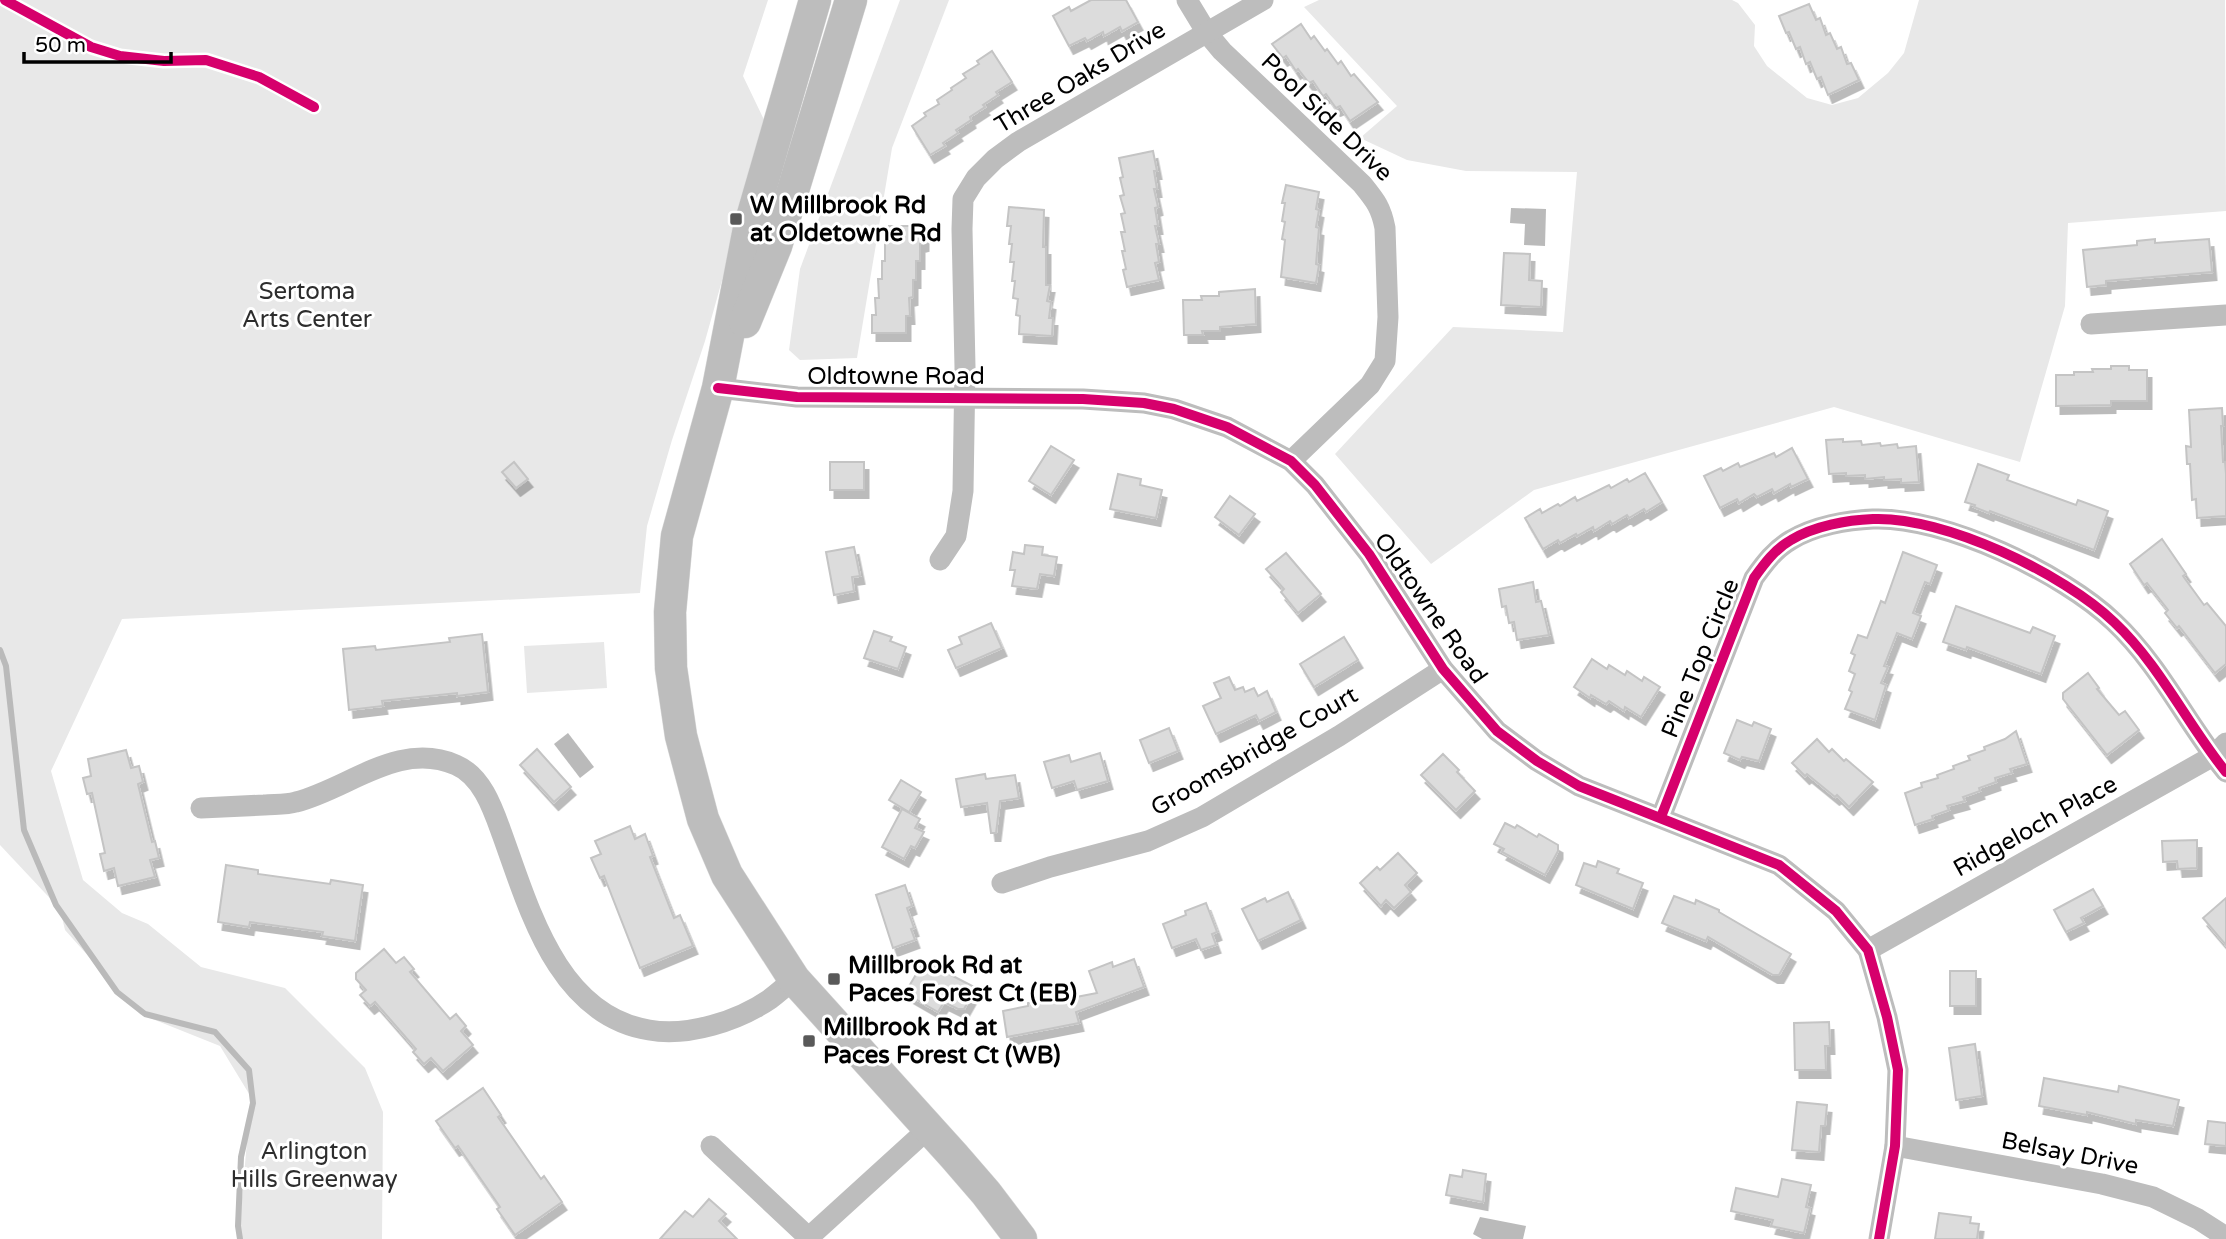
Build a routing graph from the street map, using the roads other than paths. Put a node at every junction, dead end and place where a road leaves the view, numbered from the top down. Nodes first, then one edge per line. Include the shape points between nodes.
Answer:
1 (814, 0) edge
2 (851, 0) edge
3 (1187, 0) edge
4 (1263, 0) edge
5 (1207, 33) junction
6 (2226, 315) edge
7 (2091, 324) dead end
8 (718, 388) junction
9 (963, 397) junction
10 (1291, 461) junction
11 (940, 560) dead end
12 (1443, 669) junction
13 (2222, 757) edge
14 (201, 808) dead end
15 (1661, 817) junction
16 (1002, 883) dead end
17 (1868, 950) junction
18 (794, 979) junction
19 (929, 1128) junction
20 (711, 1146) dead end
21 (1895, 1146) junction
22 (2226, 1237) edge
23 (807, 1238) edge
24 (1021, 1239) edge
25 (1880, 1239) edge

1 - 8 main road via 749,228
2 - 8 main road via 776,246
3 - 5 street, Pool Side Drive
4 - 5 street, Three Oaks Drive
5 - 9 street, Three Oaks Drive via 1018,142 976,178 963,200
5 - 10 street, Pool Side Drive via 1362,184 1383,215 1388,317 1385,361 1370,385
6 - 7 street
8 - 9 street, Oldtowne Road via 797,397
8 - 18 main road via 677,536 670,612 671,668 681,736 702,819 727,875
9 - 10 street, Oldtowne Road via 1144,402 1227,427
9 - 11 street, Three Oaks Drive via 963,491 956,536
10 - 12 street, Oldtowne Road via 1369,554
12 - 15 street, Oldtowne Road via 1497,731 1537,761 1579,786
12 - 16 street, Groomsbridge Court via 1202,817 1148,841
13 - 15 street, Pine Top Circle via 2116,623 2086,599 1988,546 1941,528 1874,519 1814,530 1790,540 1769,557 1754,578
13 - 17 street, Ridgeloch Place
14 - 18 street via 293,803 390,763 418,758 445,761 468,772 482,789 552,957 598,1009 635,1028 663,1033 694,1030 729,1020 769,1000
15 - 17 street, Oldtowne Road via 1779,865 1836,911
17 - 21 street, Oldtowne Road via 1898,1070
18 - 19 main road
19 - 23 street
19 - 24 main road
20 - 23 street
21 - 22 street, Belsay Drive via 2153,1196
21 - 25 street, Oldtowne Road

